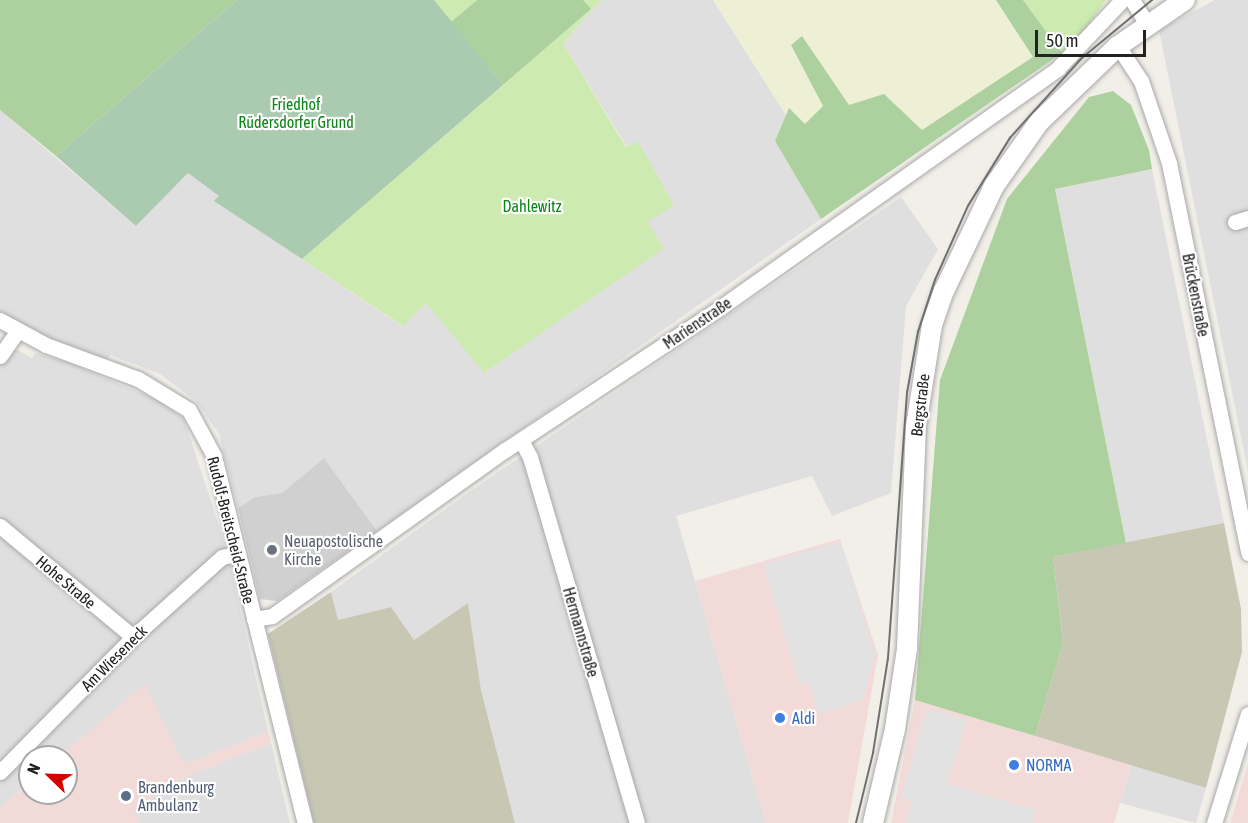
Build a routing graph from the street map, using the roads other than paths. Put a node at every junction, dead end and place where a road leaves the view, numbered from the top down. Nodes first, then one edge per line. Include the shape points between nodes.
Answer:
1 (1122, 0) edge
2 (1132, 0) edge
3 (1185, 0) edge
4 (1147, 24) junction
5 (1118, 46) junction
6 (0, 320) edge
7 (17, 332) junction
8 (0, 356) edge
9 (522, 442) junction
10 (0, 526) edge
11 (1248, 553) edge
12 (235, 554) junction
13 (254, 619) junction
14 (133, 638) junction
15 (1248, 714) edge
16 (1245, 734) edge
17 (0, 772) edge
18 (304, 823) edge
19 (637, 823) edge
20 (873, 823) edge
21 (1214, 823) edge

1 - 9 street, Marienstraße via 1058,68
2 - 4 street
3 - 4 street
4 - 5 street
5 - 11 street, Brückenstraße via 1137,71 1165,147
5 - 20 street, Bergstraße via 1065,94 1016,152 974,222 932,325 915,446 907,649 896,729
6 - 7 street, Rudolf-Breitscheid-Straße
7 - 8 street
7 - 12 street, Rudolf-Breitscheid-Straße via 138,379 189,410 214,456
9 - 13 street, Marienstraße via 272,616
9 - 19 street, Hermannstraße via 530,457
10 - 14 street, Hohe Straße
12 - 13 street, Rudolf-Breitscheid-Straße
12 - 14 street, Am Wieseneck via 222,557
13 - 18 street, Rudolf-Breitscheid-Straße
14 - 17 street, Am Wieseneck
15 - 16 street
16 - 21 street

